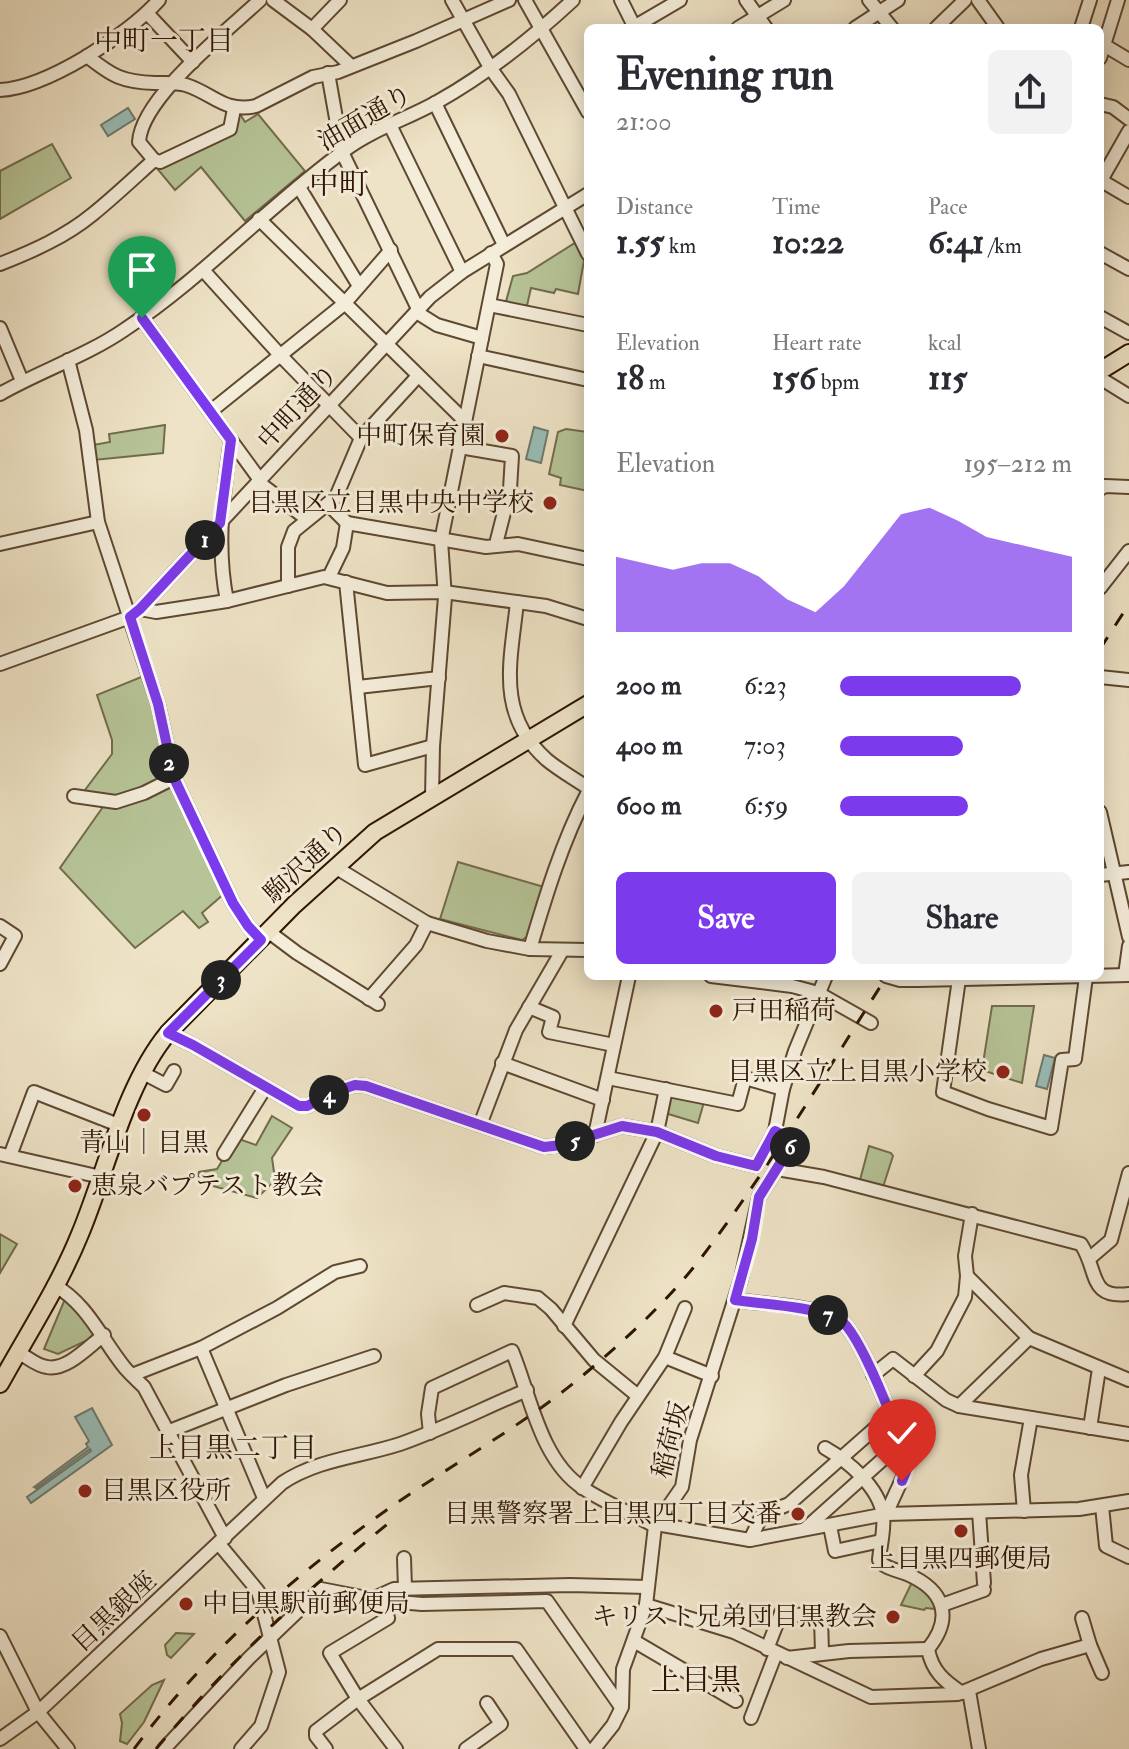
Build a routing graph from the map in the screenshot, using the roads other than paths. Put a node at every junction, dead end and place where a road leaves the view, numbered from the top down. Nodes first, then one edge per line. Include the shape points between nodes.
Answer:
1 (159, 0) edge
2 (260, 0) edge
3 (273, 0) edge
4 (340, 0) edge
5 (452, 0) edge
6 (509, 0) edge
7 (525, 0) edge
8 (573, 0) edge
9 (621, 0) edge
10 (680, 0) edge
11 (746, 0) edge
12 (784, 0) edge
13 (869, 0) edge
14 (898, 0) edge
15 (965, 0) edge
16 (978, 0) edge
17 (1090, 0) edge
18 (1118, 0) edge
19 (147, 13) junction
20 (878, 13) junction
21 (756, 17) junction
22 (462, 20) junction
23 (633, 24) edge
24 (641, 24) edge
25 (745, 24) edge
26 (762, 24) edge
27 (861, 24) edge
28 (888, 24) edge
29 (940, 24) edge
30 (995, 24) edge
31 (1082, 24) edge
32 (312, 29) junction
33 (542, 29) junction
34 (1104, 46) edge
35 (1104, 53) edge
36 (87, 56) junction
37 (1129, 60) edge
38 (193, 62) junction
39 (351, 66) junction
40 (491, 69) junction
41 (328, 73) junction
42 (173, 83) junction
43 (0, 90) edge
44 (435, 103) junction
45 (584, 105) edge
46 (1104, 105) edge
47 (234, 109) junction
48 (1129, 119) edge
49 (390, 125) junction
50 (1129, 131) edge
51 (342, 152) junction
52 (154, 160) junction
53 (1104, 174) edge
54 (1104, 183) edge
55 (299, 187) junction
56 (584, 197) edge
57 (1129, 197) edge
58 (566, 208) junction
59 (259, 219) junction
60 (504, 245) junction
61 (584, 246) edge
62 (391, 250) junction
63 (491, 253) junction
64 (1104, 255) edge
65 (0, 264) edge
66 (1129, 269) edge
67 (203, 270) junction
68 (462, 272) junction
69 (359, 286) junction
70 (344, 304) junction
71 (489, 305) junction
72 (419, 307) junction
73 (142, 318) junction
74 (1104, 319) edge
75 (584, 324) edge
76 (0, 328) edge
77 (1129, 333) edge
78 (482, 338) junction
79 (385, 344) junction
80 (1129, 353) edge
81 (280, 355) junction
82 (478, 356) junction
83 (68, 360) junction
84 (1104, 369) edge
85 (418, 376) junction
86 (584, 379) edge
87 (1104, 380) edge
88 (22, 381) junction
89 (0, 394) edge
90 (1129, 396) edge
91 (328, 406) junction
92 (211, 411) junction
93 (465, 421) junction
94 (361, 438) junction
95 (231, 440) junction
96 (460, 447) junction
97 (259, 481) junction
98 (1104, 487) edge
99 (1129, 487) edge
100 (329, 505) junction
101 (307, 519) junction
102 (98, 522) junction
103 (220, 523) junction
104 (347, 523) junction
105 (442, 539) junction
106 (0, 544) edge
107 (499, 545) junction
108 (1129, 551) edge
109 (584, 558) edge
110 (329, 577) junction
111 (346, 582) junction
112 (1104, 583) edge
113 (288, 586) junction
114 (444, 592) junction
115 (227, 601) junction
116 (517, 602) junction
117 (135, 613) junction
118 (584, 618) edge
119 (0, 664) edge
120 (1104, 677) edge
121 (439, 678) junction
122 (1129, 680) edge
123 (358, 687) junction
124 (584, 706) edge
125 (530, 739) junction
126 (433, 746) junction
127 (174, 778) junction
128 (584, 787) edge
129 (74, 796) dead end
130 (432, 798) junction
131 (584, 798) edge
132 (1104, 829) edge
133 (335, 867) junction
134 (1129, 872) edge
135 (1115, 874) junction
136 (1104, 875) edge
137 (427, 923) junction
138 (0, 926) edge
139 (1128, 928) edge
140 (265, 936) junction
141 (1129, 946) edge
142 (530, 949) junction
143 (584, 950) edge
144 (562, 951) junction
145 (0, 964) edge
146 (1127, 975) edge
147 (1104, 976) edge
148 (628, 980) edge
149 (824, 980) edge
150 (959, 980) edge
151 (1082, 980) edge
152 (793, 981) edge
153 (818, 993) junction
154 (529, 1007) junction
155 (871, 1023) dead end
156 (168, 1033) junction
157 (614, 1045) junction
158 (502, 1063) junction
159 (174, 1071) dead end
160 (143, 1073) junction
161 (608, 1078) junction
162 (265, 1088) junction
163 (666, 1089) junction
164 (783, 1089) junction
165 (603, 1100) junction
166 (480, 1125) junction
167 (121, 1126) junction
168 (775, 1131) junction
169 (657, 1132) junction
170 (595, 1135) junction
171 (224, 1154) dead end
172 (5, 1155) edge
173 (777, 1169) junction
174 (1129, 1173) edge
175 (101, 1177) junction
176 (972, 1214) junction
177 (1090, 1258) junction
178 (360, 1266) dead end
179 (967, 1276) junction
180 (54, 1285) junction
181 (1129, 1294) edge
182 (735, 1300) junction
183 (477, 1305) dead end
184 (685, 1308) dead end
185 (564, 1326) junction
186 (104, 1335) junction
187 (1029, 1338) junction
188 (201, 1348) junction
189 (18, 1352) junction
190 (374, 1356) dead end
191 (665, 1357) junction
192 (1099, 1369) junction
193 (132, 1375) junction
194 (873, 1375) junction
195 (712, 1376) junction
196 (914, 1376) junction
197 (1129, 1380) edge
198 (0, 1384) edge
199 (527, 1390) junction
200 (638, 1396) junction
201 (959, 1406) junction
202 (227, 1408) junction
203 (890, 1415) junction
204 (1031, 1418) junction
205 (1090, 1428) junction
206 (167, 1432) junction
207 (430, 1433) junction
208 (1129, 1434) edge
209 (901, 1443) junction
210 (825, 1448) dead end
211 (843, 1458) junction
212 (862, 1478) junction
213 (582, 1488) junction
214 (264, 1498) junction
215 (1129, 1501) edge
216 (1102, 1506) junction
217 (1024, 1511) junction
218 (979, 1512) junction
219 (884, 1515) junction
220 (656, 1525) junction
221 (830, 1526) junction
222 (803, 1530) junction
223 (225, 1538) junction
224 (750, 1540) junction
225 (881, 1541) junction
226 (1129, 1557) edge
227 (404, 1558) dead end
228 (647, 1587) junction
229 (405, 1588) junction
230 (378, 1600) junction
231 (646, 1605) junction
232 (942, 1605) junction
233 (1082, 1618) dead end
234 (0, 1636) edge
235 (271, 1637) junction
236 (634, 1641) junction
237 (1090, 1645) junction
238 (928, 1649) junction
239 (777, 1653) junction
240 (822, 1653) junction
241 (1102, 1673) dead end
242 (966, 1692) junction
243 (358, 1699) junction
244 (736, 1701) dead end
245 (487, 1703) dead end
246 (622, 1707) junction
247 (38, 1712) junction
248 (751, 1718) dead end
249 (0, 1739) edge
250 (68, 1749) edge
251 (164, 1749) edge
252 (241, 1749) edge
253 (326, 1749) edge
254 (396, 1749) edge
255 (466, 1749) edge
256 (586, 1749) edge
257 (594, 1749) edge
258 (979, 1749) edge

1 - 19 street
2 - 38 street
3 - 32 street
4 - 32 street
5 - 22 street
6 - 22 street
7 - 33 street
8 - 33 street, 油面通り
9 - 23 street
10 - 24 street
11 - 21 street
12 - 21 street
13 - 20 street
14 - 20 street
15 - 29 street
16 - 30 street
17 - 31 street
18 - 34 street
19 - 36 street
19 - 38 street
20 - 27 street
20 - 28 street
21 - 25 street
21 - 26 street
22 - 39 street
22 - 40 street
32 - 39 street
33 - 40 street, 油面通り
33 - 45 street
35 - 37 street
36 - 42 street via 123,81
36 - 43 street via 21,89
38 - 42 street
39 - 41 street
40 - 44 street, 油面通り
40 - 58 street
41 - 47 street via 256,106
41 - 51 street
42 - 47 street
42 - 52 street via 140,131 139,142
44 - 49 street, 油面通り
44 - 60 street
46 - 48 street
47 - 52 street via 230,129 190,150
49 - 51 street, 油面通り
49 - 68 street
50 - 53 street
51 - 55 street, 油面通り
51 - 62 street
52 - 65 street via 70,230
54 - 57 street
55 - 59 street, 油面通り
55 - 69 street
56 - 58 street, 中町通り
58 - 60 street, 中町通り
58 - 61 street
59 - 67 street, 油面通り
59 - 70 street
60 - 63 street, 中町通り
62 - 69 street
62 - 72 street
63 - 68 street, 中町通り
63 - 71 street via 497,264
64 - 66 street
67 - 73 street, 油面通り
67 - 81 street
68 - 72 street, 中町通り
69 - 70 street
70 - 79 street
70 - 81 street
71 - 75 street
71 - 78 street
72 - 78 street via 421,315 437,325
72 - 79 street, 中町通り
73 - 83 street, 油面通り
73 - 92 street
74 - 77 street
76 - 88 street
78 - 82 street
79 - 85 street
79 - 91 street, 中町通り
80 - 84 main road
81 - 91 street
81 - 92 street
82 - 86 street
82 - 93 street
83 - 88 street, 油面通り
83 - 102 street via 86,430
85 - 93 street
85 - 94 street
87 - 90 street
88 - 89 street, 油面通り
91 - 94 street
91 - 97 street, 中町通り
92 - 95 street
93 - 96 street
94 - 100 street via 343,486
95 - 97 street
95 - 103 street
96 - 105 street
96 - 107 street via 512,456
97 - 101 street
97 - 103 street, 中町通り
98 - 99 street
100 - 101 street
100 - 104 street
101 - 113 street via 289,540
102 - 106 street
102 - 117 street
103 - 115 street
103 - 117 street, 中町通り
104 - 105 street
104 - 110 street via 343,548
105 - 107 street
105 - 114 street
107 - 109 street
108 - 112 street
110 - 111 street
110 - 113 street
111 - 114 street via 387,593
111 - 123 street
113 - 115 street
114 - 116 street
114 - 121 street
115 - 117 street
116 - 118 street
116 - 125 street via 509,697
117 - 119 street, 中町通り
117 - 127 street
120 - 122 street
121 - 123 street
121 - 126 street
123 - 126 street via 365,765
124 - 125 main road, 駒沢通り
125 - 128 street via 546,759
125 - 130 main road, 駒沢通り
126 - 130 street
127 - 129 street via 116,802
127 - 140 street via 233,903 248,926
130 - 133 main road, 駒沢通り via 375,832
131 - 142 street via 549,883
132 - 135 street
133 - 137 street
133 - 140 main road, 駒沢通り
134 - 135 street
135 - 136 street
135 - 139 street
137 - 140 street via 374,1001
137 - 142 street
138 - 145 street via 15,936
140 - 156 main road, 駒沢通り
141 - 146 street
142 - 144 street
143 - 144 street
144 - 154 street
146 - 147 street
148 - 157 street
149 - 153 street
150 - 151 street via 943,1092 1051,1128 1062,1060 1075,1059
152 - 153 street
153 - 155 street
153 - 164 street
154 - 157 street via 553,1017 549,1032
154 - 158 street
156 - 160 main road, 駒沢通り
156 - 162 street
157 - 161 street
158 - 165 street
158 - 166 street
159 - 160 street via 163,1091
160 - 167 main road, 駒沢通り
161 - 163 street
161 - 165 street
162 - 166 street via 307,1106 340,1090 366,1086
162 - 171 street
163 - 164 street via 738,1104 745,1078
163 - 169 street
164 - 168 street
165 - 170 street
166 - 170 street via 544,1147
167 - 172 street via 34,1092
167 - 175 main road, 駒沢通り
168 - 169 street via 756,1166
168 - 173 street via 794,1141
169 - 170 street via 622,1126
169 - 185 street
172 - 175 street
173 - 176 street
173 - 182 street, 稲荷坂 via 759,1197
174 - 177 street via 1111,1240
175 - 180 main road, 駒沢通り
176 - 177 street via 1081,1244
176 - 179 street
177 - 181 street via 1104,1292
178 - 188 street via 335,1272
179 - 187 street
179 - 196 street via 965,1297 948,1333
180 - 186 street
180 - 189 main road, 駒沢通り
182 - 194 street via 807,1310 841,1321
182 - 195 street, 稲荷坂
183 - 185 street via 504,1293 530,1296 551,1309
184 - 191 street
185 - 200 street
186 - 189 street via 56,1367
186 - 193 street
187 - 192 street
187 - 201 street
188 - 193 street
188 - 202 street
189 - 198 main road, 駒沢通り
190 - 202 street
191 - 195 street
191 - 200 street
192 - 197 street
192 - 205 street
193 - 206 street
194 - 196 street via 893,1359
194 - 203 street
195 - 220 street, 稲荷坂 via 690,1440 682,1487
196 - 201 street
199 - 207 street, 目黒銀座
199 - 207 street via 512,1351 432,1388
199 - 213 street via 543,1439
200 - 213 street
201 - 204 street
202 - 206 street
202 - 214 street
203 - 209 street
203 - 211 street
204 - 205 street
204 - 217 street via 1021,1475
205 - 208 street
206 - 223 street
207 - 214 street, 目黒銀座 via 314,1465
209 - 212 street
209 - 219 street via 909,1464
210 - 211 street
211 - 212 street
211 - 224 street via 789,1504 762,1515
212 - 219 street
212 - 222 street
213 - 220 street
214 - 223 street, 目黒銀座
215 - 216 street
216 - 217 street
216 - 226 street via 1106,1546
217 - 218 street
218 - 219 street
218 - 232 street via 984,1586
219 - 221 street
219 - 225 street
220 - 224 street
220 - 228 street, 稲荷坂
221 - 222 street
221 - 225 street via 835,1551
222 - 224 street
223 - 235 street via 258,1591
223 - 247 street, 目黒銀座
225 - 232 street via 882,1565 932,1589
227 - 229 street
228 - 229 street
228 - 231 street, 稲荷坂
229 - 230 street
230 - 235 street via 321,1589
230 - 243 street via 388,1618 330,1653
230 - 246 street via 547,1601
231 - 236 street, 稲荷坂
231 - 239 street via 734,1632
232 - 238 street via 940,1634
233 - 237 street
234 - 247 street
235 - 251 street
235 - 252 street via 279,1672 261,1726
236 - 244 street
236 - 246 street, 稲荷坂 via 623,1669
237 - 241 street
237 - 242 street via 1041,1659
238 - 240 street
238 - 242 street via 935,1670
239 - 240 street
239 - 240 street via 781,1613 821,1617
239 - 242 street via 871,1697
239 - 248 street
242 - 258 street
243 - 253 street via 316,1731
243 - 254 street
243 - 256 street via 438,1649 516,1649
245 - 255 street via 501,1724
246 - 257 street
247 - 249 street, 目黒銀座
247 - 250 street

